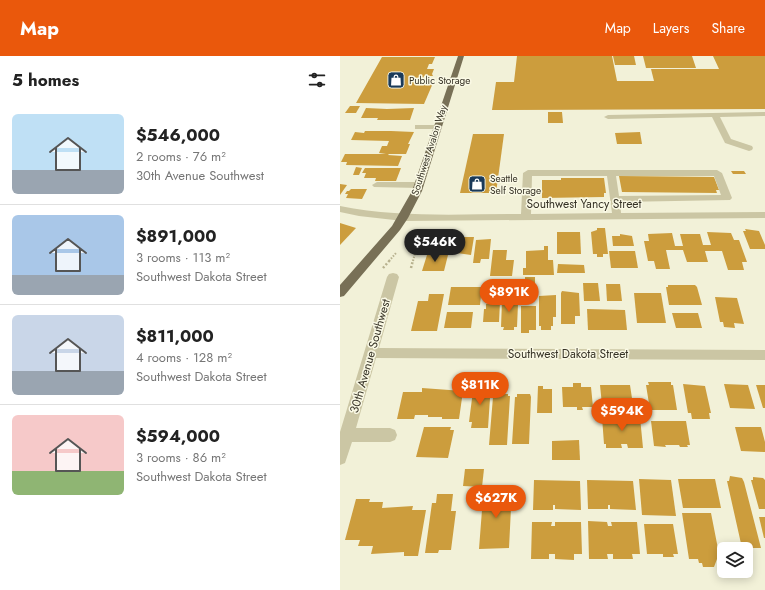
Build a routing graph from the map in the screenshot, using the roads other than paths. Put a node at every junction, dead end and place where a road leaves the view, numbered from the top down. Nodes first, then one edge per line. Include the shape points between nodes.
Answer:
1 (461, 56) edge
2 (765, 114) edge
3 (715, 115) junction
4 (608, 117) dead end
5 (418, 127) dead end
6 (438, 127) junction
7 (750, 148) dead end
8 (611, 173) junction
9 (377, 185) dead end
10 (419, 185) junction
11 (614, 199) junction
12 (340, 209) edge
13 (765, 216) edge
14 (526, 217) junction
15 (618, 217) junction
16 (403, 218) junction
17 (393, 277) dead end
18 (340, 293) edge
19 (371, 353) junction
20 (765, 355) edge
21 (390, 434) dead end
22 (346, 436) junction
23 (340, 458) edge

1 - 6 main road, Southwest Avalon Way
2 - 3 street
3 - 4 street
3 - 7 street via 728,141
5 - 6 street
6 - 10 main road, Southwest Avalon Way
8 - 11 street
8 - 11 street via 717,173 727,198
8 - 14 street via 528,173
9 - 10 street
10 - 16 main road, Southwest Avalon Way
11 - 15 street
12 - 16 street, Southwest Yancy Street via 368,210
13 - 15 street, Southwest Yancy Street
14 - 15 street, Southwest Yancy Street
14 - 16 street, Southwest Yancy Street
16 - 18 main road, Southwest Avalon Way
17 - 19 street, 30th Avenue Southwest
19 - 20 street, Southwest Dakota Street
19 - 22 street, 30th Avenue Southwest
21 - 22 street
22 - 23 street, 30th Avenue Southwest

